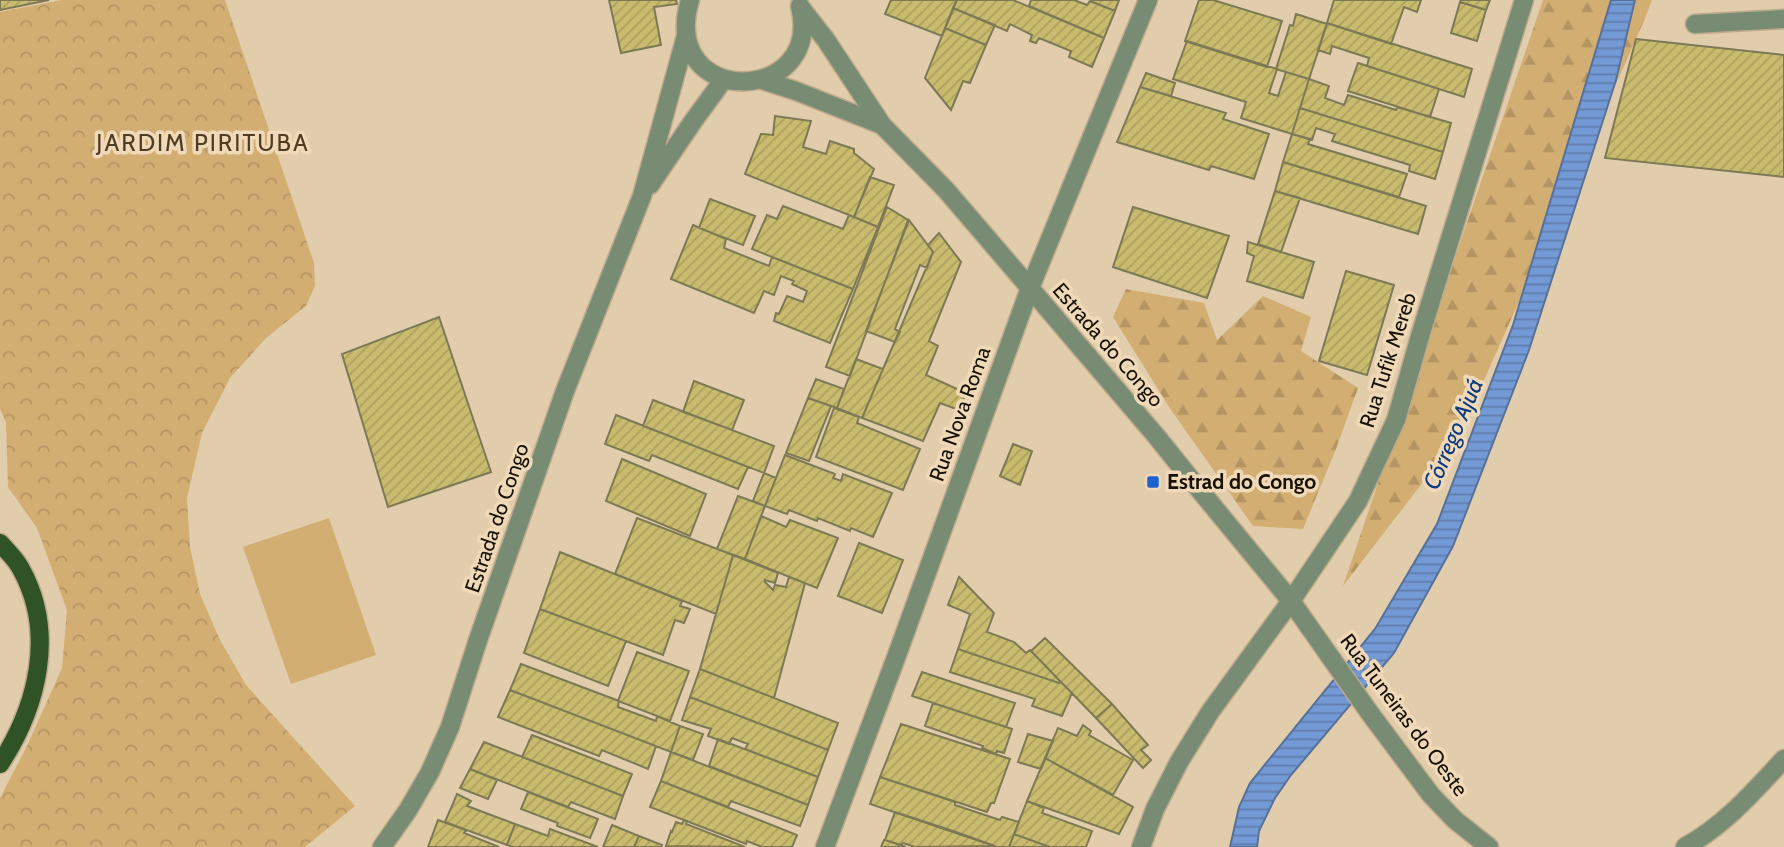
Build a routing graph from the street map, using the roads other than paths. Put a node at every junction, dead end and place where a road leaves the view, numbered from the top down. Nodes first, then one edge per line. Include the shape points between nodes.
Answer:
1 (690, 0) edge
2 (1148, 0) edge
3 (1524, 0) edge
4 (799, 4) edge
5 (1784, 19) edge
6 (1695, 24) dead end
7 (686, 36) junction
8 (724, 79) junction
9 (762, 80) junction
10 (882, 125) junction
11 (642, 196) junction
12 (1030, 288) junction
13 (0, 543) edge
14 (1291, 601) junction
15 (1784, 759) edge
16 (0, 764) edge
17 (382, 847) edge
18 (825, 847) edge
19 (1142, 847) edge
20 (1489, 847) edge
21 (1685, 847) edge

1 - 7 street, Estrada do Congo
2 - 12 street, Rua Nova Roma
3 - 14 street, Rua Tufik Mereb via 1396,420 1358,500
4 - 9 street via 800,43 791,59
4 - 10 street, Estrada do Congo
5 - 6 street
7 - 8 street via 707,70
7 - 11 street, Estrada do Congo
8 - 9 street, Estrada do Congo
8 - 11 street, Estrada do Congo
9 - 10 street, Estrada do Congo
10 - 12 street, Estrada do Congo via 946,190
11 - 17 street, Estrada do Congo via 565,391 450,727 425,782
12 - 14 street, Estrada do Congo
12 - 18 street, Rua Nova Roma
13 - 16 main road via 20,566 40,626 33,693
14 - 19 street, Rua Tufik Mereb via 1179,762
14 - 20 street, Rua Tuneiras do Oeste via 1431,795
15 - 21 street via 1741,806

